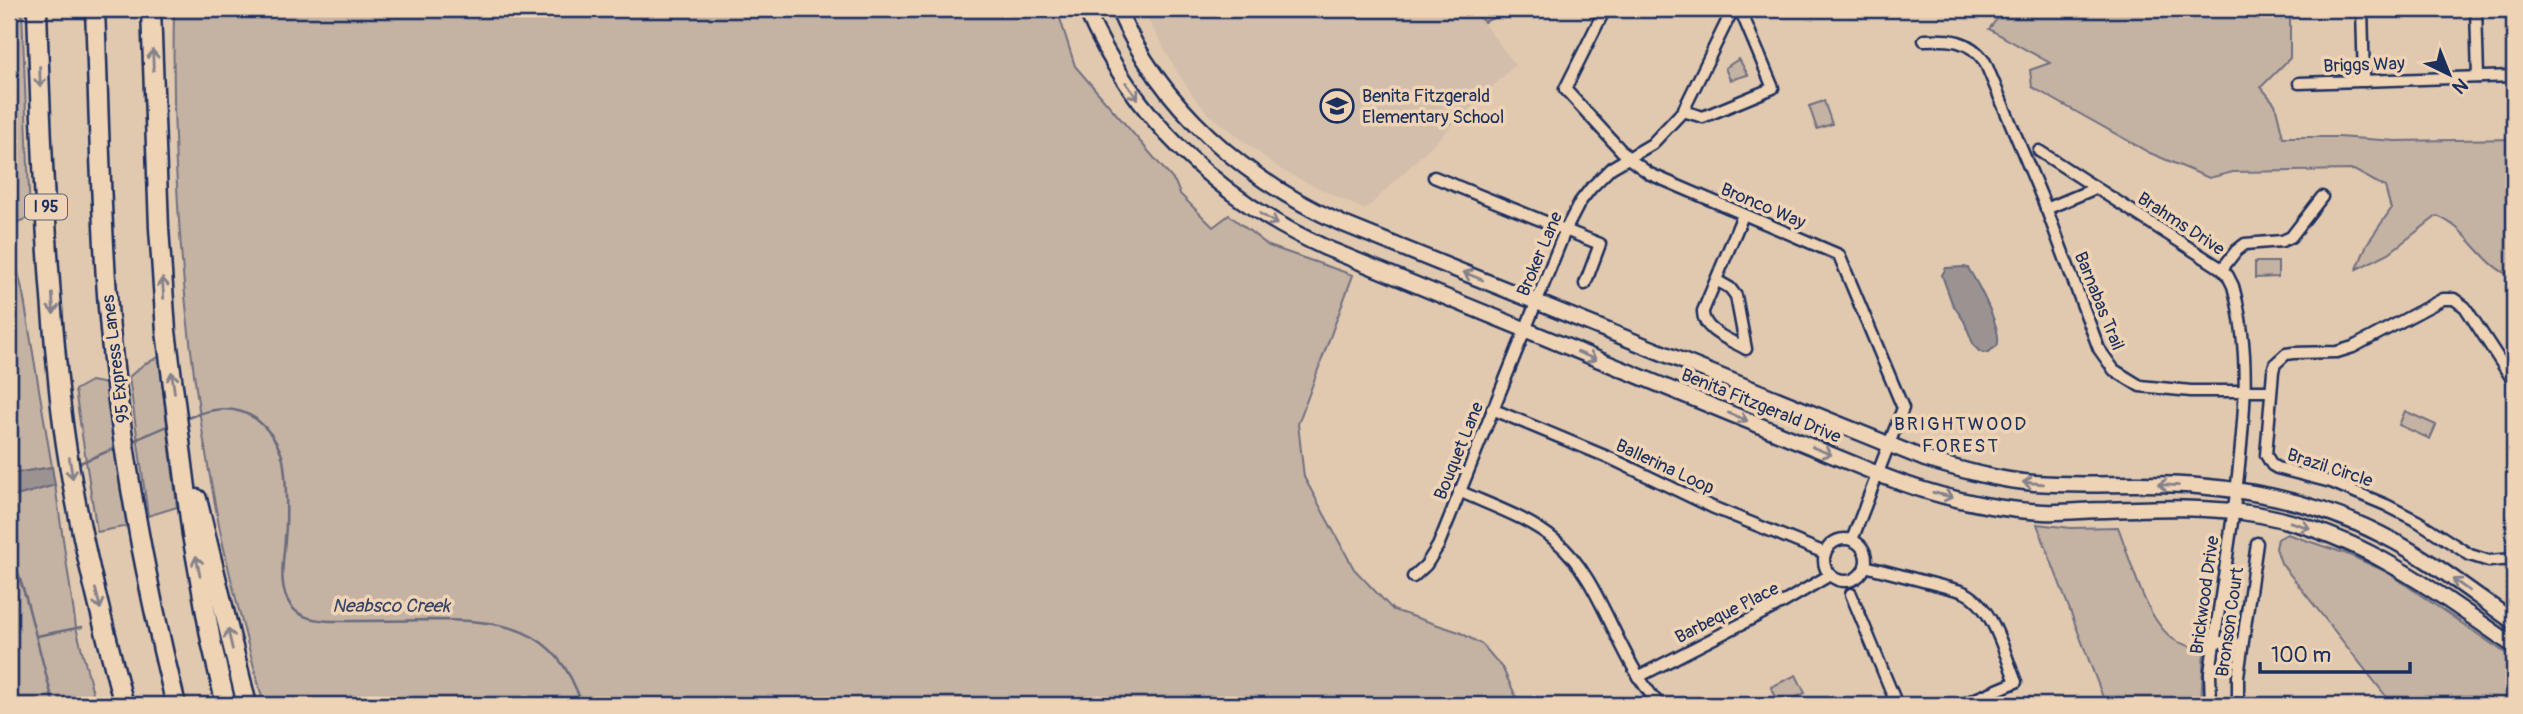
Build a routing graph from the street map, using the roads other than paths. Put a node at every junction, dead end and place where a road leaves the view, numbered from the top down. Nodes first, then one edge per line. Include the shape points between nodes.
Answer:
1 (37, 9) edge
2 (96, 9) edge
3 (151, 9) edge
4 (1086, 9) edge
5 (1118, 9) edge
6 (1605, 9) edge
7 (1733, 9) edge
8 (1740, 9) edge
9 (2362, 9) edge
10 (2476, 9) edge
11 (1924, 40) dead end
12 (2514, 76) edge
13 (2478, 77) junction
14 (2364, 81) junction
15 (2299, 83) dead end
16 (1683, 111) junction
17 (2039, 151) dead end
18 (1628, 158) junction
19 (1434, 177) dead end
20 (2096, 188) junction
21 (2322, 197) dead end
22 (2046, 209) junction
23 (1743, 215) junction
24 (1565, 231) junction
25 (2222, 270) junction
26 (1716, 280) junction
27 (1584, 284) dead end
28 (1536, 302) junction
29 (1524, 330) junction
30 (2514, 382) edge
31 (2246, 391) junction
32 (2271, 391) junction
33 (1492, 409) junction
34 (1888, 446) junction
35 (1878, 474) junction
36 (2236, 490) junction
37 (1460, 491) junction
38 (191, 496) junction
39 (2233, 511) junction
40 (1852, 540) junction
41 (2257, 542) dead end
42 (1825, 553) junction
43 (2514, 559) edge
44 (1865, 566) junction
45 (1830, 575) junction
46 (1413, 577) dead end
47 (1851, 594) dead end
48 (2513, 618) edge
49 (2214, 641) junction
50 (2242, 645) junction
51 (2514, 646) edge
52 (1638, 677) junction
53 (124, 705) edge
54 (176, 705) edge
55 (226, 705) edge
56 (247, 705) edge
57 (1660, 705) edge
58 (1897, 705) edge
59 (1961, 705) edge
60 (2211, 705) edge
61 (2238, 705) edge

1 -> 53 highway, I 95 via 61,404 81,533
2 - 54 highway, 95 Express Lanes via 103,225 117,386 137,519
38 -> 3 highway via 169,355
4 -> 29 main road, Benita Fitzgerald Drive via 1104,48 1142,106 1189,157 1253,210 1301,237
28 -> 5 main road, Benita Fitzgerald Drive via 1341,223 1264,182 1213,141 1179,103 1142,55
6 - 18 street, Bronco Way via 1565,89
7 - 16 street, Broker Lane
8 - 16 street via 1773,88 1703,117
9 - 14 street
10 - 13 street
11 - 22 street, Barnabas Trail via 1954,39 1979,53
12 - 13 street, Briggs Way
13 - 14 street, Briggs Way
14 - 15 street, Briggs Way
16 - 18 street, Broker Lane via 1652,144
17 - 20 street, Brahms Drive
18 - 23 street, Bronco Way via 1660,180
18 - 24 street, Broker Lane via 1591,188
19 - 24 street
20 - 22 street
20 - 25 street, Brahms Drive
21 - 25 street via 2291,237 2245,244
22 - 31 street, Barnabas Trail via 2099,349 2114,370 2140,386
23 - 26 street
23 - 34 street, Bronco Way via 1839,255 1903,408
24 - 27 street via 1600,244
24 - 28 street, Broker Lane
25 - 31 street, Brahms Drive via 2235,294
26 - 26 street via 1703,311 1704,321 1746,349 1736,296
28 - 29 street, Broker Lane
28 - 34 main road, Benita Fitzgerald Drive
29 - 33 street, Bouquet Lane
29 -> 35 main road, Benita Fitzgerald Drive
30 - 32 street, Brazil Circle via 2465,307 2448,298 2353,347 2286,355 2275,364
31 - 32 street, Barnabas Trail
31 - 36 street, Brahms Drive
32 - 43 street, Brazil Circle via 2266,455 2272,465 2386,505 2470,555 2489,561
33 - 37 street, Bouquet Lane
33 - 42 street, Ballerina Loop
34 - 35 street, Bronco Way
36 -> 34 main road, Benita Fitzgerald Drive via 2031,483 1969,472
35 -> 39 main road, Benita Fitzgerald Drive via 1928,492 2045,512
35 - 40 street
36 - 39 street, Brickwood Drive
48 -> 36 main road, Benita Fitzgerald Drive via 2381,534 2308,506
37 - 46 street, Bouquet Lane via 1431,558
37 - 52 street via 1527,522 1562,546 1586,579
55 -> 38 highway via 211,641
56 -> 38 highway
39 - 49 street, Brickwood Drive
39 -> 51 main road, Benita Fitzgerald Drive via 2323,531 2376,555 2427,584
40 - 42 street via 1837,541
40 - 44 street via 1865,554
41 - 50 street, Bronson Court
42 - 45 street
44 - 45 street via 1847,581
44 - 59 street via 1961,591 1987,612 2016,682
45 - 52 street, Barbeque Place
47 - 58 street
49 - 50 street
49 - 60 street, Brickwood Drive
50 - 61 street, Bronson Court
52 - 57 street

